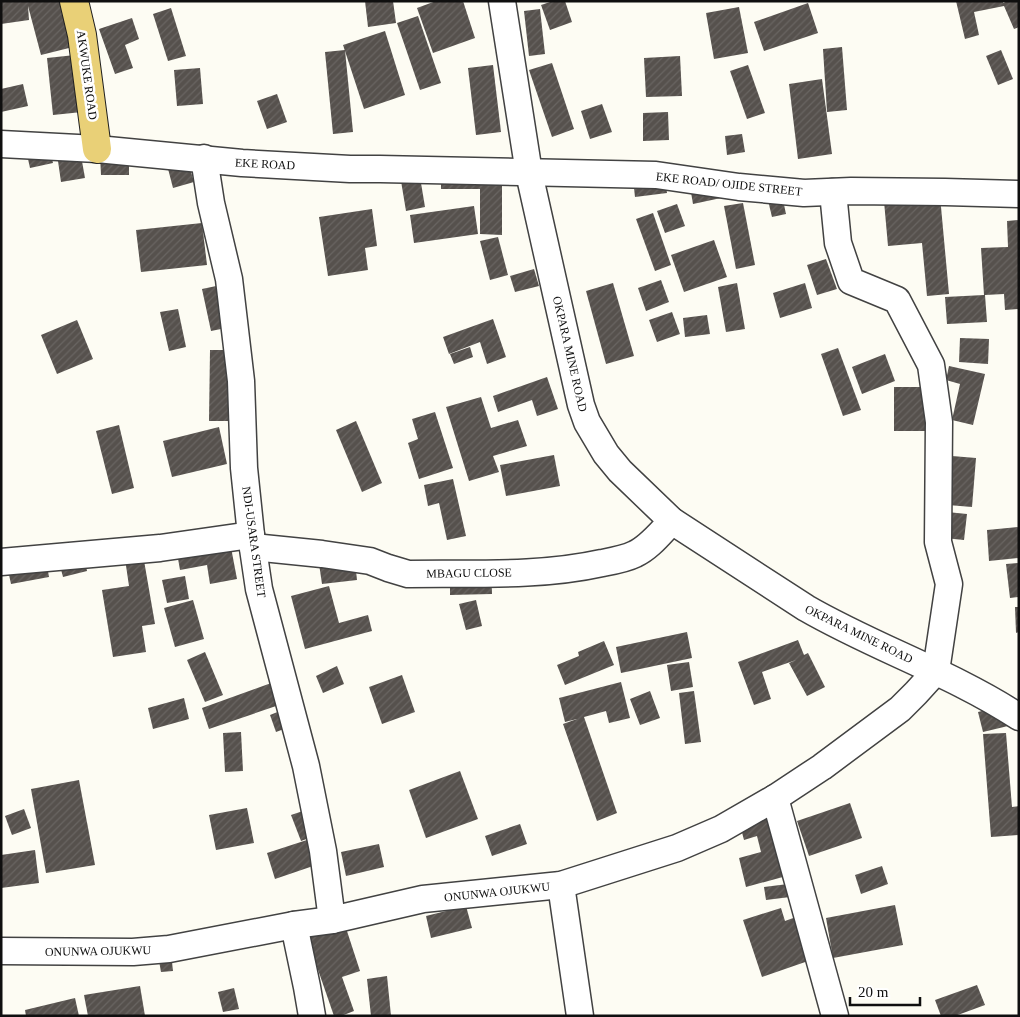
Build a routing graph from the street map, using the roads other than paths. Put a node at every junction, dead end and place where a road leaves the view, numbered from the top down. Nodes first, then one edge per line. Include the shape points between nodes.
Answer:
1 (74, 1) edge
2 (502, 1) edge
3 (1, 144) edge
4 (97, 149) junction
5 (204, 158) junction
6 (529, 173) junction
7 (832, 192) junction
8 (1019, 194) edge
9 (672, 521) junction
10 (252, 541) junction
11 (1, 562) edge
12 (936, 671) junction
13 (1019, 717) edge
14 (775, 798) junction
15 (560, 885) junction
16 (332, 920) junction
17 (294, 925) junction
18 (1, 951) edge
19 (312, 1016) edge
20 (580, 1016) edge
21 (835, 1016) edge

1 - 4 main road, AKWUKE ROAD via 82,35
2 - 6 street, OKPARA MINE ROAD
3 - 4 street, EKE ROAD
4 - 5 street, EKE ROAD
5 - 6 street, EKE ROAD via 350,169
5 - 10 street, NDI-USARA STREET via 210,203 229,279 241,381 244,468
6 - 7 street, EKE ROAD/ OJIDE STREET via 656,175 804,193
6 - 9 street, OKPARA MINE ROAD via 587,422 620,471
7 - 8 street, EKE ROAD/ OJIDE STREET
7 - 12 street via 838,244 852,281 897,300 931,365 939,422 938,542 949,584
9 - 10 street, MBAGU CLOSE via 636,554 583,568 545,572 408,574 370,561 297,552
9 - 12 street, OKPARA MINE ROAD via 820,617
10 - 11 street, MBAGU CLOSE
10 - 16 street, NDI-USARA STREET via 259,589 306,766
12 - 13 street, OKPARA MINE ROAD
12 - 14 street, ONUNWA OJUKWU via 900,709
14 - 15 street, ONUNWA OJUKWU via 721,829 677,848
14 - 21 street
15 - 16 street, ONUNWA OJUKWU via 423,899
15 - 20 street
16 - 17 street, ONUNWA OJUKWU
17 - 18 street, ONUNWA OJUKWU via 169,949 133,952
17 - 19 street

